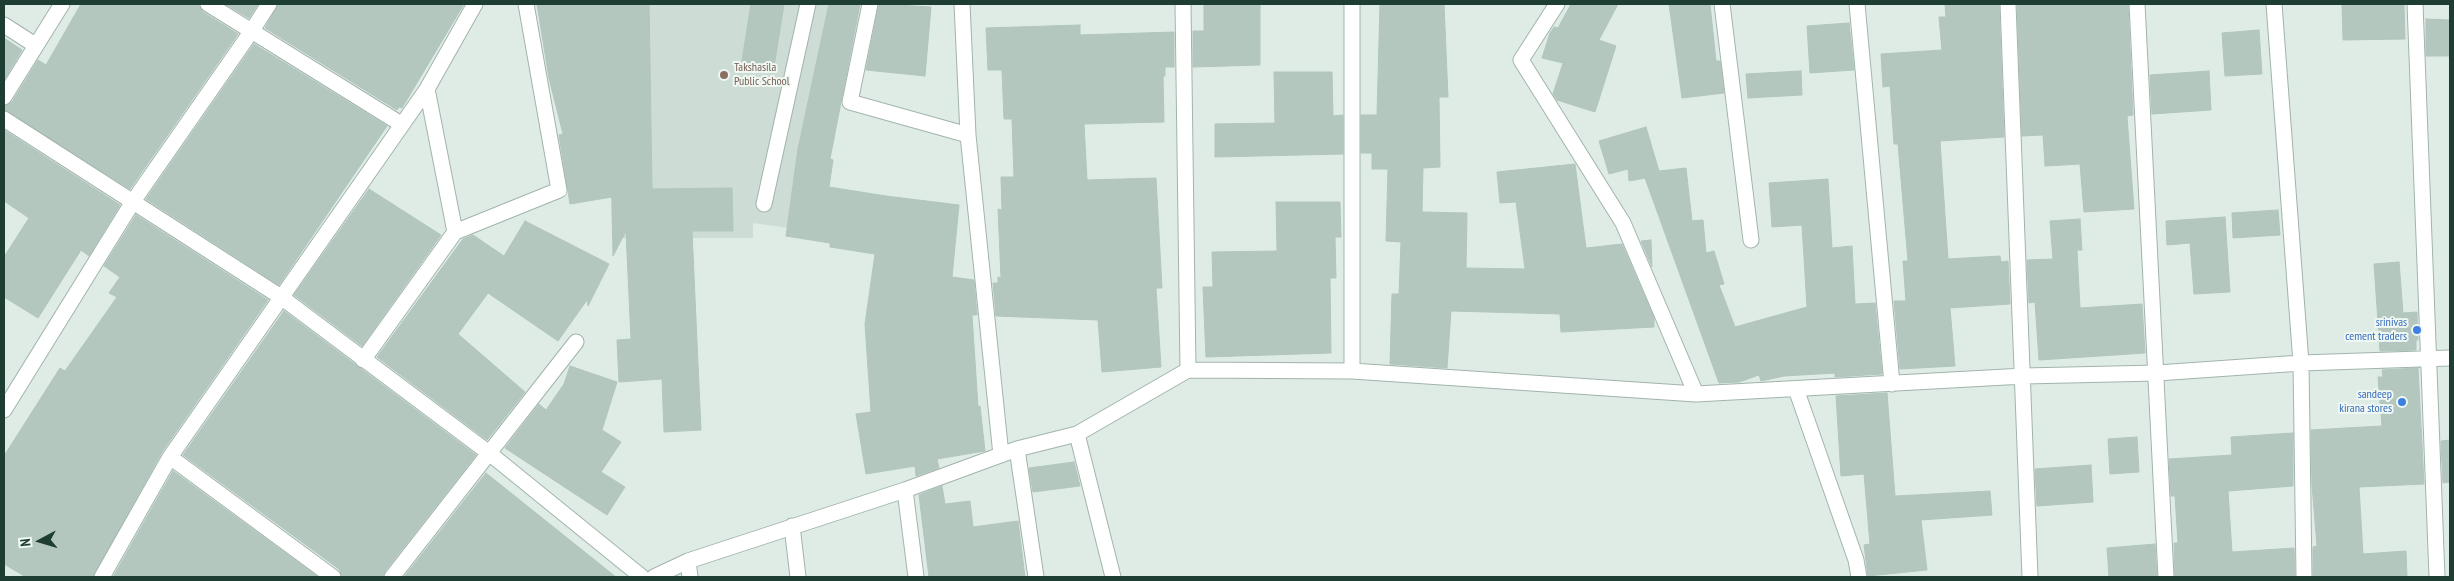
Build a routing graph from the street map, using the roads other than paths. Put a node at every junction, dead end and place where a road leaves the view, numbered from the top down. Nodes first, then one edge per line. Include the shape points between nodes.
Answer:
1 (62, 4) edge
2 (208, 4) edge
3 (269, 4) edge
4 (475, 4) edge
5 (526, 4) edge
6 (808, 4) edge
7 (870, 4) edge
8 (962, 4) edge
9 (1183, 4) edge
10 (1352, 4) edge
11 (1557, 4) edge
12 (1722, 4) edge
13 (1857, 4) edge
14 (2008, 4) edge
15 (2137, 4) edge
16 (2274, 4) edge
17 (2415, 4) edge
18 (4, 25) edge
19 (251, 32) junction
20 (35, 45) junction
21 (427, 89) junction
22 (4, 98) edge
23 (4, 119) edge
24 (400, 124) junction
25 (968, 135) junction
26 (134, 200) junction
27 (764, 204) dead end
28 (455, 232) junction
29 (1751, 240) dead end
30 (281, 297) junction
31 (576, 342) dead end
32 (2450, 358) edge
33 (2427, 359) junction
34 (363, 360) junction
35 (2302, 363) junction
36 (1188, 370) junction
37 (1352, 371) junction
38 (2157, 373) junction
39 (2024, 376) junction
40 (1892, 384) junction
41 (1796, 389) junction
42 (1696, 394) junction
43 (4, 410) edge
44 (1077, 434) junction
45 (1017, 449) junction
46 (489, 453) junction
47 (1001, 455) junction
48 (170, 457) junction
49 (905, 490) junction
50 (792, 526) junction
51 (688, 561) junction
52 (102, 577) edge
53 (333, 577) edge
54 (392, 577) edge
55 (642, 577) edge
56 (654, 577) edge
57 (690, 577) edge
58 (798, 577) edge
59 (916, 577) edge
60 (1036, 577) edge
61 (1113, 577) edge
62 (1860, 577) edge
63 (2030, 577) edge
64 (2166, 577) edge
65 (2304, 577) edge
66 (2436, 577) edge

1 - 20 street
2 - 19 street
3 - 19 street
4 - 21 street
5 - 28 street via 559,190
6 - 27 street
7 - 25 street via 850,102
8 - 25 street
9 - 36 street
10 - 37 street
11 - 42 street via 1521,60 1622,223
12 - 29 street
13 - 40 street
14 - 39 street
15 - 38 street
16 - 35 street
17 - 33 street
18 - 20 street
19 - 24 street
19 - 26 street
20 - 22 street
21 - 24 street
21 - 28 street
23 - 26 street
24 - 30 street
25 - 47 street
26 - 30 street
26 - 43 street
28 - 34 street
30 - 34 street
30 - 48 street
31 - 46 street
32 - 33 street
33 - 35 street
33 - 66 street
34 - 46 street
35 - 38 street
35 - 65 street
36 - 37 street
36 - 44 street
37 - 42 street
38 - 39 street
38 - 64 street
39 - 40 street
39 - 63 street
40 - 41 street
41 - 42 street
41 - 62 street
44 - 45 street
44 - 61 street
45 - 47 street
45 - 60 street
46 - 54 street
46 - 55 street
47 - 49 street
48 - 52 street
48 - 53 street
49 - 50 street
49 - 59 street
50 - 51 street
50 - 58 street
51 - 56 street
51 - 57 street

